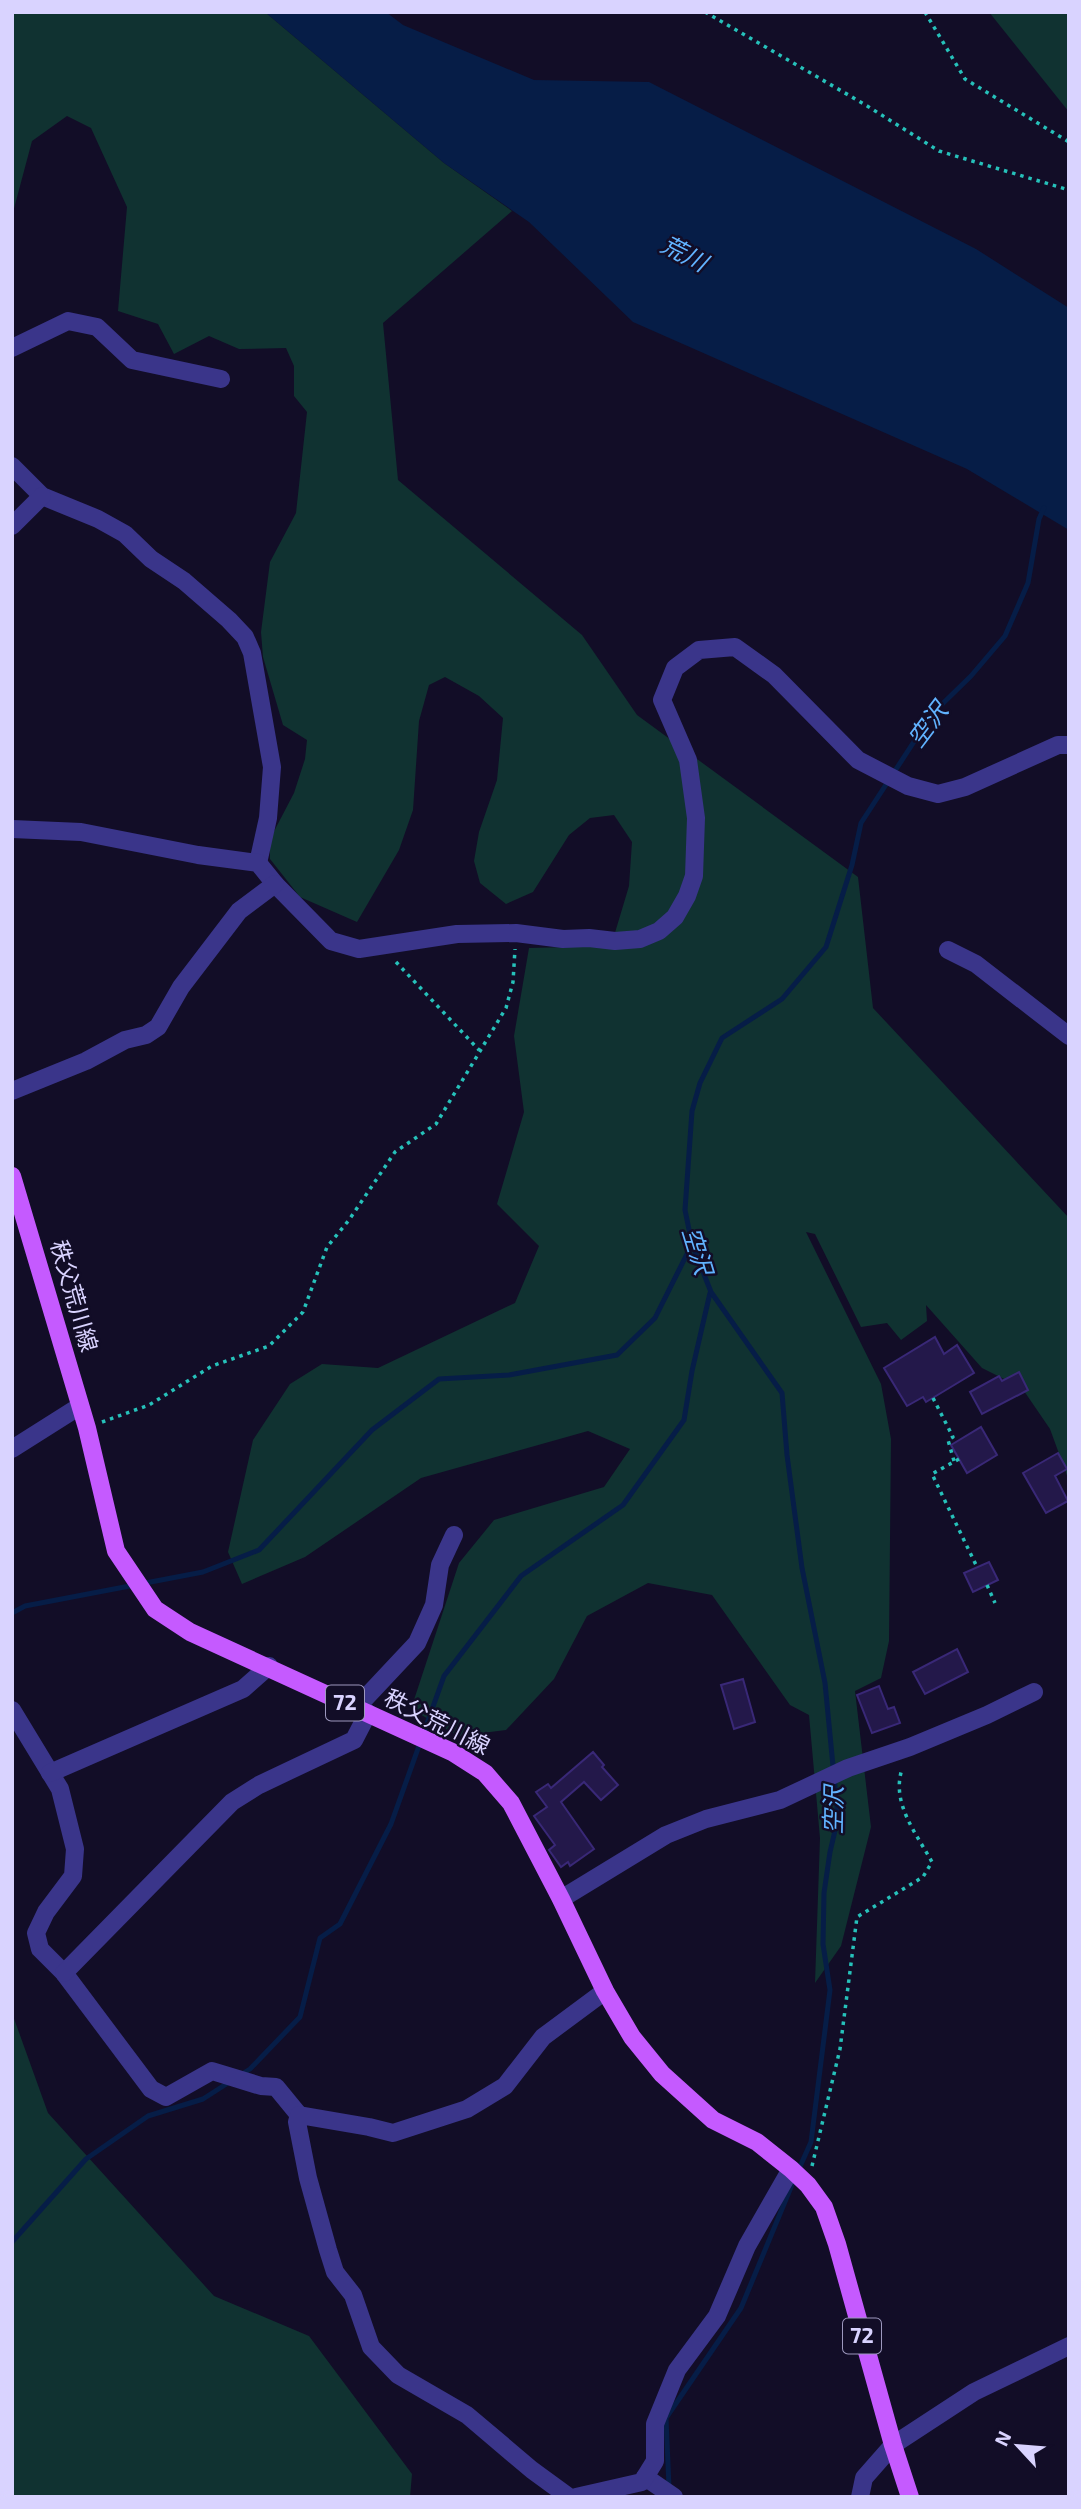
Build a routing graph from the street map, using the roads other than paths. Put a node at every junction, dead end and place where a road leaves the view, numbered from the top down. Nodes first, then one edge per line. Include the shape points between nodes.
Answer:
1 (12, 348) edge
2 (222, 379) dead end
3 (12, 466) edge
4 (42, 496) junction
5 (12, 526) edge
6 (1069, 745) edge
7 (12, 828) edge
8 (258, 863) junction
9 (275, 884) junction
10 (948, 950) dead end
11 (1069, 1036) edge
12 (12, 1091) edge
13 (12, 1175) edge
14 (80, 1406) junction
15 (12, 1449) edge
16 (454, 1535) dead end
17 (269, 1666) junction
18 (1034, 1692) dead end
19 (12, 1710) edge
20 (362, 1710) junction
21 (50, 1773) junction
22 (561, 1899) junction
23 (64, 1973) junction
24 (605, 1991) junction
25 (298, 2119) junction
26 (799, 2177) junction
27 (1069, 2346) edge
28 (892, 2445) junction
29 (645, 2477) junction
30 (569, 2497) edge
31 (576, 2497) edge
32 (674, 2497) edge
33 (860, 2497) edge
34 (910, 2497) edge

1 - 2 street via 68,321 97,327 132,360
3 - 4 street
4 - 5 street
4 - 8 street via 125,534 245,637 252,653 272,767
6 - 9 street via 1058,745 965,787 938,794 908,786 858,760 774,675 735,647 699,650 675,668 662,700 688,760 696,817 694,876 688,896 676,917 659,931 640,939 615,941 516,933 457,934 359,949 331,941
7 - 8 street via 81,832
8 - 9 street
9 - 12 street via 239,911 181,987 158,1027
10 - 11 street via 976,964
13 - 14 main road, 秩父荒川線 / 72
14 - 15 street
14 - 17 main road, 秩父荒川線 / 72 via 116,1551 155,1609 190,1632
16 - 20 street via 440,1565 434,1605 417,1643
17 - 20 main road, 秩父荒川線 / 72
17 - 21 street via 243,1689
18 - 22 street via 780,1800 706,1819 666,1835
19 - 21 street
20 - 22 main road, 秩父荒川線 / 72 via 452,1752 485,1773 512,1803
20 - 23 street via 354,1740 232,1802
21 - 23 street via 60,1789 75,1849 73,1876 36,1933 40,1949
22 - 24 main road, 秩父荒川線 / 72
23 - 25 street via 151,2089 166,2097 212,2071 276,2087
24 - 25 street via 543,2037 505,2086 467,2109 393,2133
24 - 26 main road, 秩父荒川線 / 72 via 632,2037 671,2084 713,2119 757,2143
25 - 30 street via 308,2178 335,2272 353,2295 371,2347 398,2375 467,2415
26 - 28 main road, 秩父荒川線 / 72 via 824,2207 837,2244
26 - 29 street via 747,2246 717,2316 677,2370 655,2424 655,2461
27 - 28 street via 974,2392
28 - 33 street via 864,2478
28 - 34 main road, 秩父荒川線 / 72
29 - 31 street via 642,2482
29 - 32 street

